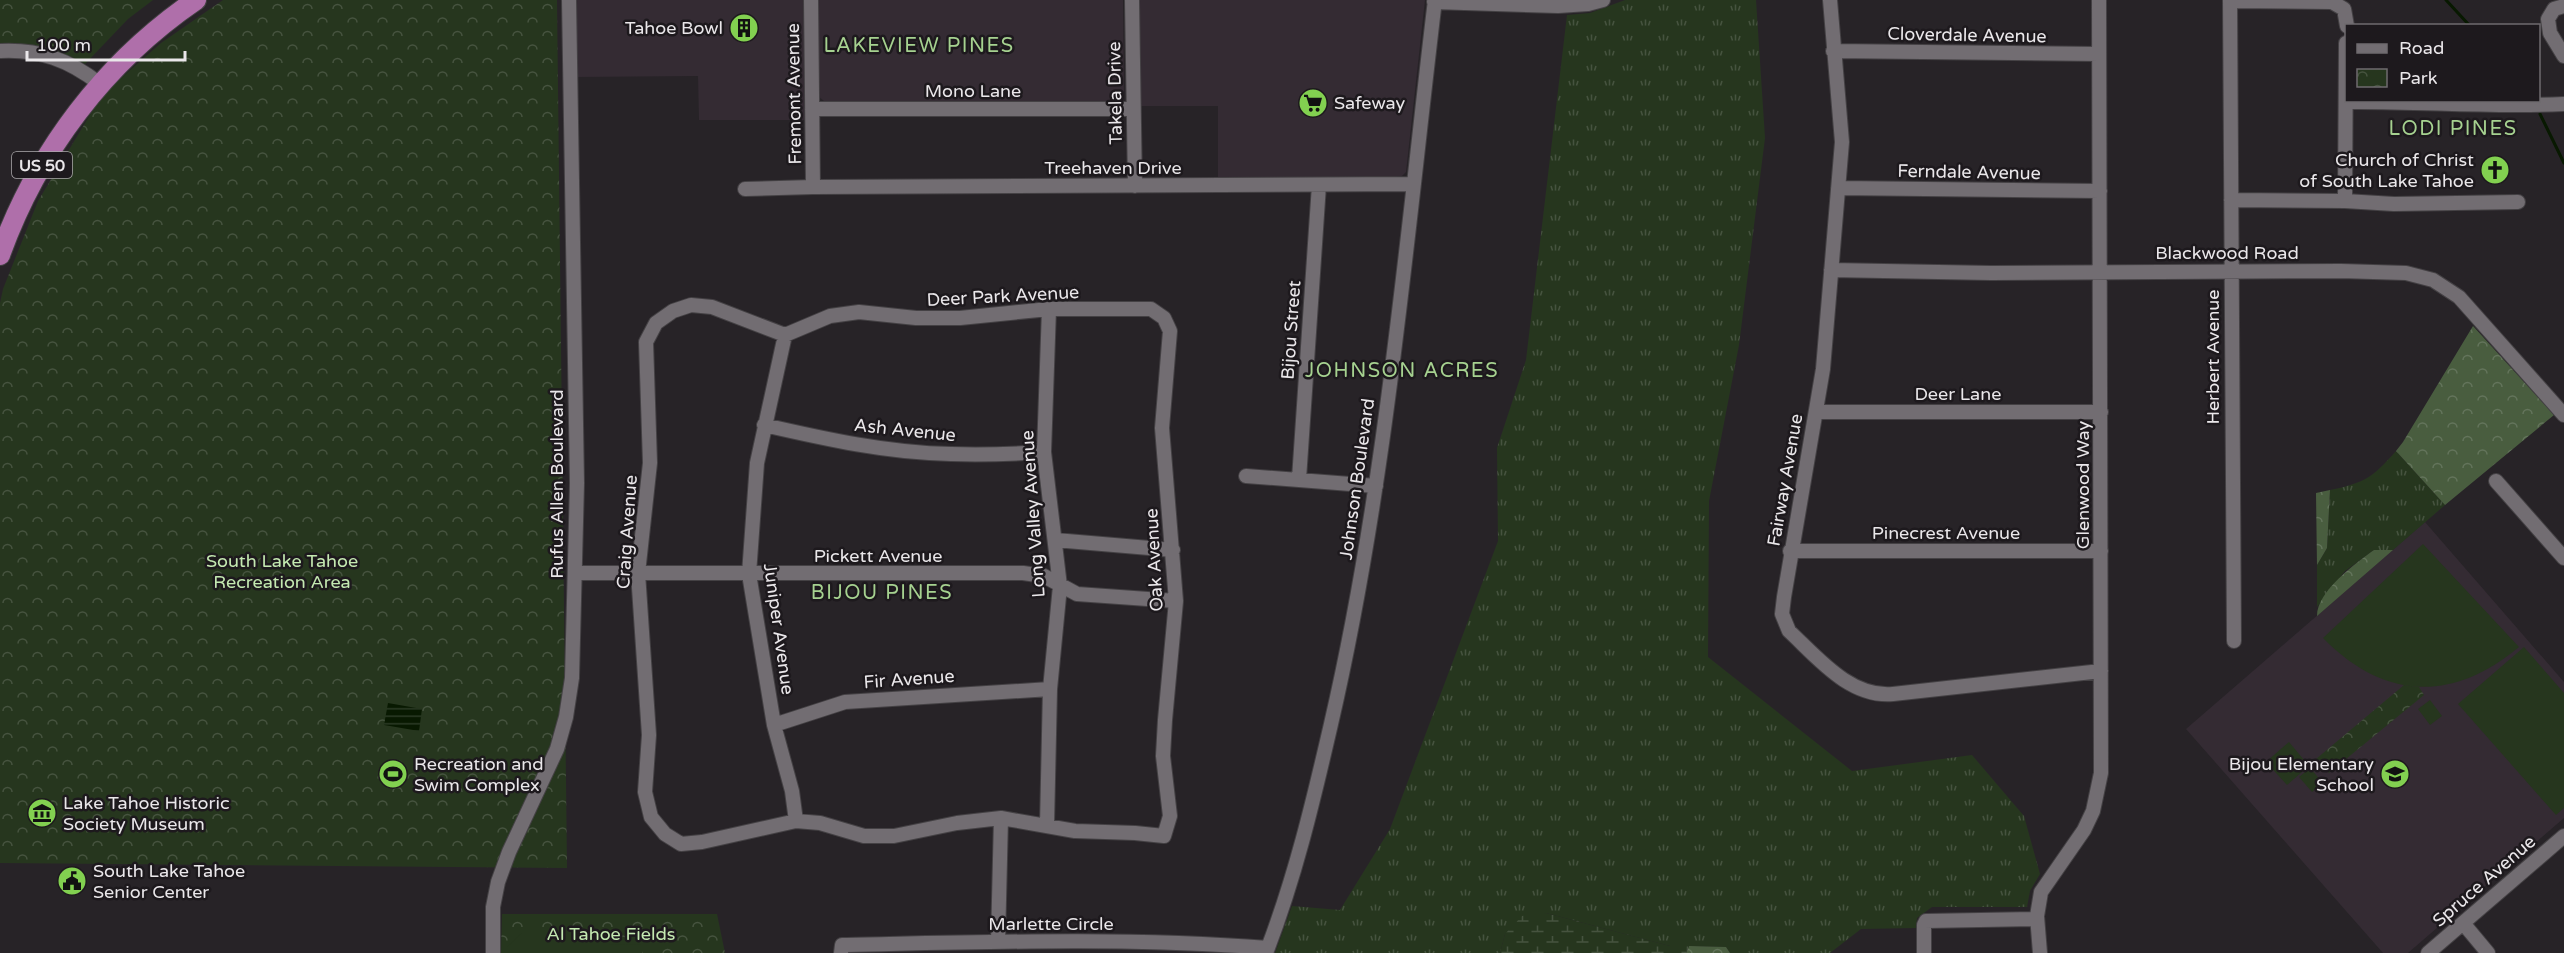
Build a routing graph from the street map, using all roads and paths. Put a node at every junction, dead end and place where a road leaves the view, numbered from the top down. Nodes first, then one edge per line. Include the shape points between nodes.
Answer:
1 (196, 0) edge
2 (569, 0) edge
3 (811, 0) edge
4 (1132, 0) edge
5 (1603, 0) edge
6 (1830, 0) edge
7 (2099, 0) edge
8 (1434, 1) edge
9 (2230, 1) edge
10 (2564, 6) edge
11 (2347, 24) edge
12 (0, 51) edge
13 (1833, 51) junction
14 (2099, 54) junction
15 (2564, 56) edge
16 (100, 84) junction
17 (2346, 102) edge
18 (2435, 102) edge
19 (2564, 104) edge
20 (812, 109) junction
21 (1133, 109) junction
22 (1414, 184) junction
23 (1319, 185) junction
24 (1135, 186) junction
25 (813, 187) junction
26 (1838, 188) junction
27 (746, 189) dead end
28 (2100, 191) junction
29 (2230, 200) junction
30 (2345, 201) junction
31 (2518, 202) dead end
32 (0, 255) edge
33 (1831, 270) junction
34 (2231, 271) junction
35 (2100, 272) junction
36 (1049, 309) junction
37 (1164, 318) joint
38 (785, 335) junction
39 (1816, 412) junction
40 (2101, 412) junction
41 (2564, 415) edge
42 (764, 425) junction
43 (1044, 452) junction
44 (1246, 476) dead end
45 (1299, 479) junction
46 (2496, 481) dead end
47 (1376, 486) junction
48 (1055, 540) junction
49 (1173, 550) junction
50 (1791, 551) junction
51 (2101, 551) junction
52 (2564, 558) edge
53 (575, 573) junction
54 (638, 573) junction
55 (749, 574) junction
56 (1060, 586) junction
57 (1176, 601) junction
58 (2234, 641) dead end
59 (2101, 671) junction
60 (1050, 689) junction
61 (774, 725) junction
62 (1000, 818) junction
63 (796, 820) junction
64 (1047, 825) junction
65 (2564, 836) edge
66 (2037, 919) junction
67 (2463, 924) junction
68 (998, 942) junction
69 (1192, 948) edge
70 (1267, 951) edge
71 (493, 953) edge
72 (841, 953) edge
73 (1924, 953) edge
74 (2040, 953) edge
75 (2428, 953) edge
76 (2488, 953) edge

1 - 16 highway, US 50 via 153,32
2 - 53 street, Rufus Allen Boulevard
3 - 20 street, Fremont Avenue
4 - 21 street, Takela Drive
5 - 8 street via 1558,6
6 - 13 street, Fairway Avenue
7 - 14 street, Glenwood Way
8 - 22 street, Johnson Boulevard
9 - 11 street via 2332,2 2344,9
9 - 29 street, Herbert Avenue
10 - 15 street via 2550,14 2548,26
12 - 16 street via 39,53 68,62
13 - 14 street, Cloverdale Avenue
13 - 26 street, Fairway Avenue via 1841,124
14 - 28 street, Glenwood Way
16 - 32 highway, US 50 via 45,159
17 - 30 street
18 - 19 street
20 - 21 street, Mono Lane
20 - 25 street, Fremont Avenue
21 - 24 street, Takela Drive
22 - 23 street, Treehaven Drive
22 - 47 street, Johnson Boulevard
23 - 24 street, Treehaven Drive
23 - 45 street, Bijou Street
24 - 25 street, Treehaven Drive
25 - 27 street, Treehaven Drive
26 - 28 street, Ferndale Avenue
26 - 33 street, Fairway Avenue
28 - 35 street, Glenwood Way
29 - 30 street
29 - 34 street, Herbert Avenue
30 - 31 street
33 - 35 street, Blackwood Road
33 - 39 street, Fairway Avenue
34 - 35 street, Blackwood Road
34 - 41 street, Blackwood Road via 2390,271 2433,280 2459,297
34 - 58 street, Herbert Avenue
35 - 40 street, Glenwood Way
36 - 37 street, Deer Park Avenue via 1151,309
36 - 38 street, Deer Park Avenue via 960,318 859,312 830,316
36 - 43 street, Long Valley Avenue
37 - 49 street, Oak Avenue via 1170,331 1162,428
38 - 42 street, Juniper Avenue
38 - 54 street, Craig Avenue via 712,307 691,305 656,322 646,342 650,463
39 - 40 street, Deer Lane
39 - 50 street, Fairway Avenue
40 - 51 street, Glenwood Way
42 - 43 street, Ash Avenue via 896,450 949,454
42 - 55 street, Juniper Avenue
43 - 48 street, Long Valley Avenue
44 - 45 street
45 - 47 street
46 - 52 street
47 - 70 street, Johnson Boulevard via 1342,678 1304,841
48 - 49 street
48 - 56 street, Long Valley Avenue
49 - 57 street, Oak Avenue
50 - 51 street, Pinecrest Avenue
50 - 59 street, Fairway Avenue via 1784,622 1789,631 1860,690 1893,694
51 - 59 street, Glenwood Way
53 - 54 street, Pickett Avenue
53 - 71 street, Rufus Allen Boulevard via 572,678 566,717 557,748 500,874 494,907
54 - 55 street, Pickett Avenue
54 - 63 street, Craig Avenue via 649,735 645,792 651,817 664,834 681,844
55 - 56 street, Pickett Avenue via 1023,573 1044,576
55 - 61 street, Juniper Avenue
56 - 57 street, Pickett Avenue via 1077,594
56 - 60 street, Long Valley Avenue
57 - 64 street, Oak Avenue via 1163,756 1170,816 1164,836 1075,831
59 - 66 street, Glenwood Way via 2102,773 2098,794 2084,830 2041,892
60 - 61 street, Fir Avenue via 845,702
60 - 64 street, Long Valley Avenue
61 - 63 street, Juniper Avenue
62 - 63 street via 894,836 864,836
62 - 64 street
62 - 68 street
65 - 67 street, Spruce Avenue
66 - 73 street via 1926,921
66 - 74 street, Glenwood Way
67 - 75 street, Spruce Avenue
67 - 76 street
68 - 69 street, Marlette Circle
68 - 72 street, Marlette Circle via 842,945
69 - 70 street, Marlette Circle

